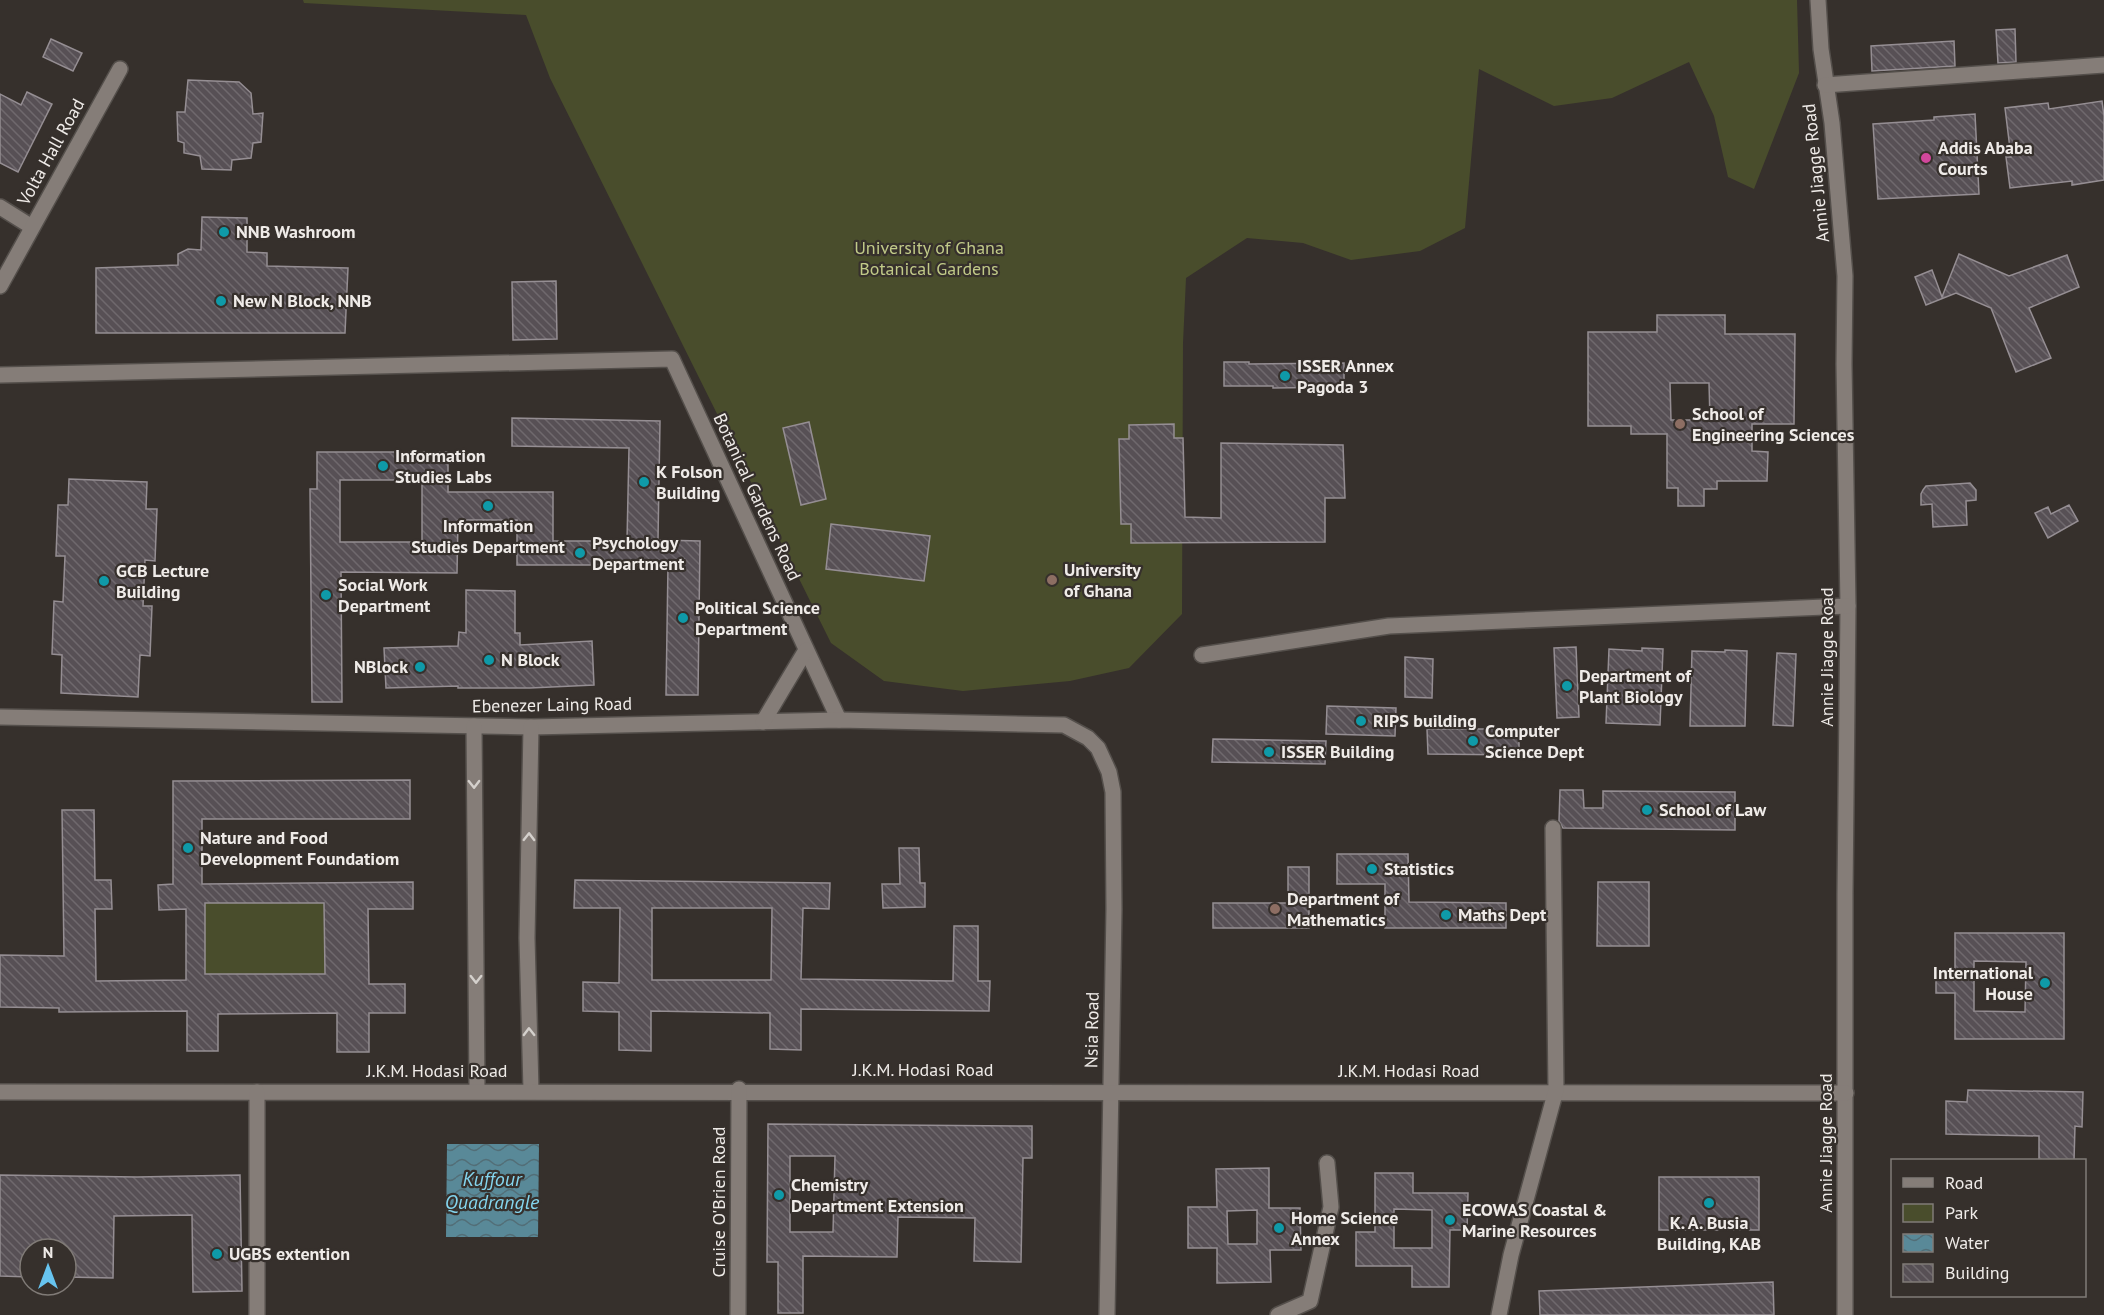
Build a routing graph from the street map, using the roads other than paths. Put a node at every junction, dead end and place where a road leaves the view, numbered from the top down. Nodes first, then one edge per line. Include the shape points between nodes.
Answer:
1 (1818, 0) edge
2 (2104, 65) edge
3 (120, 69) dead end
4 (1825, 85) junction
5 (0, 207) edge
6 (32, 227) junction
7 (0, 286) edge
8 (0, 375) edge
9 (1848, 606) junction
10 (807, 650) junction
11 (1202, 655) dead end
12 (0, 717) edge
13 (839, 720) junction
14 (763, 722) junction
15 (474, 726) junction
16 (531, 727) junction
17 (1098, 748) joint
18 (1553, 828) dead end
19 (477, 1089) junction
20 (739, 1089) junction
21 (531, 1090) junction
22 (1556, 1090) junction
23 (1110, 1091) junction
24 (0, 1092) edge
25 (257, 1092) junction
26 (1846, 1093) junction
27 (1327, 1163) dead end
28 (257, 1315) edge
29 (738, 1315) edge
30 (1107, 1315) edge
31 (1278, 1315) edge
32 (1499, 1315) edge
33 (1845, 1315) edge

1 - 4 street, Annie Jiagge Road
2 - 4 street
3 - 6 street, Volta Hall Road
4 - 9 street, Annie Jiagge Road via 1832,123 1845,276
5 - 6 street
6 - 7 street, Volta Hall Road
8 - 10 street, Botanical Gardens Road via 672,359
9 - 11 street via 1389,626
9 - 26 street, Annie Jiagge Road
10 - 13 street, Botanical Gardens Road
10 - 14 street
12 - 15 street, Ebenezer Laing Road
13 - 14 street, Ebenezer Laing Road
13 - 17 street, Ebenezer Laing Road via 1064,725
14 - 16 street, Ebenezer Laing Road
15 - 16 street, Ebenezer Laing Road
15 -> 19 street
21 -> 16 street via 527,938
17 - 23 street, Nsia Road via 1113,792
18 - 22 street
19 - 21 street, J.K.M. Hodasi Road
19 - 25 street, J.K.M. Hodasi Road
20 - 21 street, J.K.M. Hodasi Road
20 - 23 street, J.K.M. Hodasi Road
20 - 29 street, Cruise O'Brien Road
22 - 23 street, J.K.M. Hodasi Road
22 - 26 street, J.K.M. Hodasi Road
22 - 32 street via 1510,1255
23 - 30 street, Nsia Road
24 - 25 street, J.K.M. Hodasi Road
25 - 28 street
26 - 33 street, Annie Jiagge Road
27 - 31 street via 1331,1207 1310,1301

